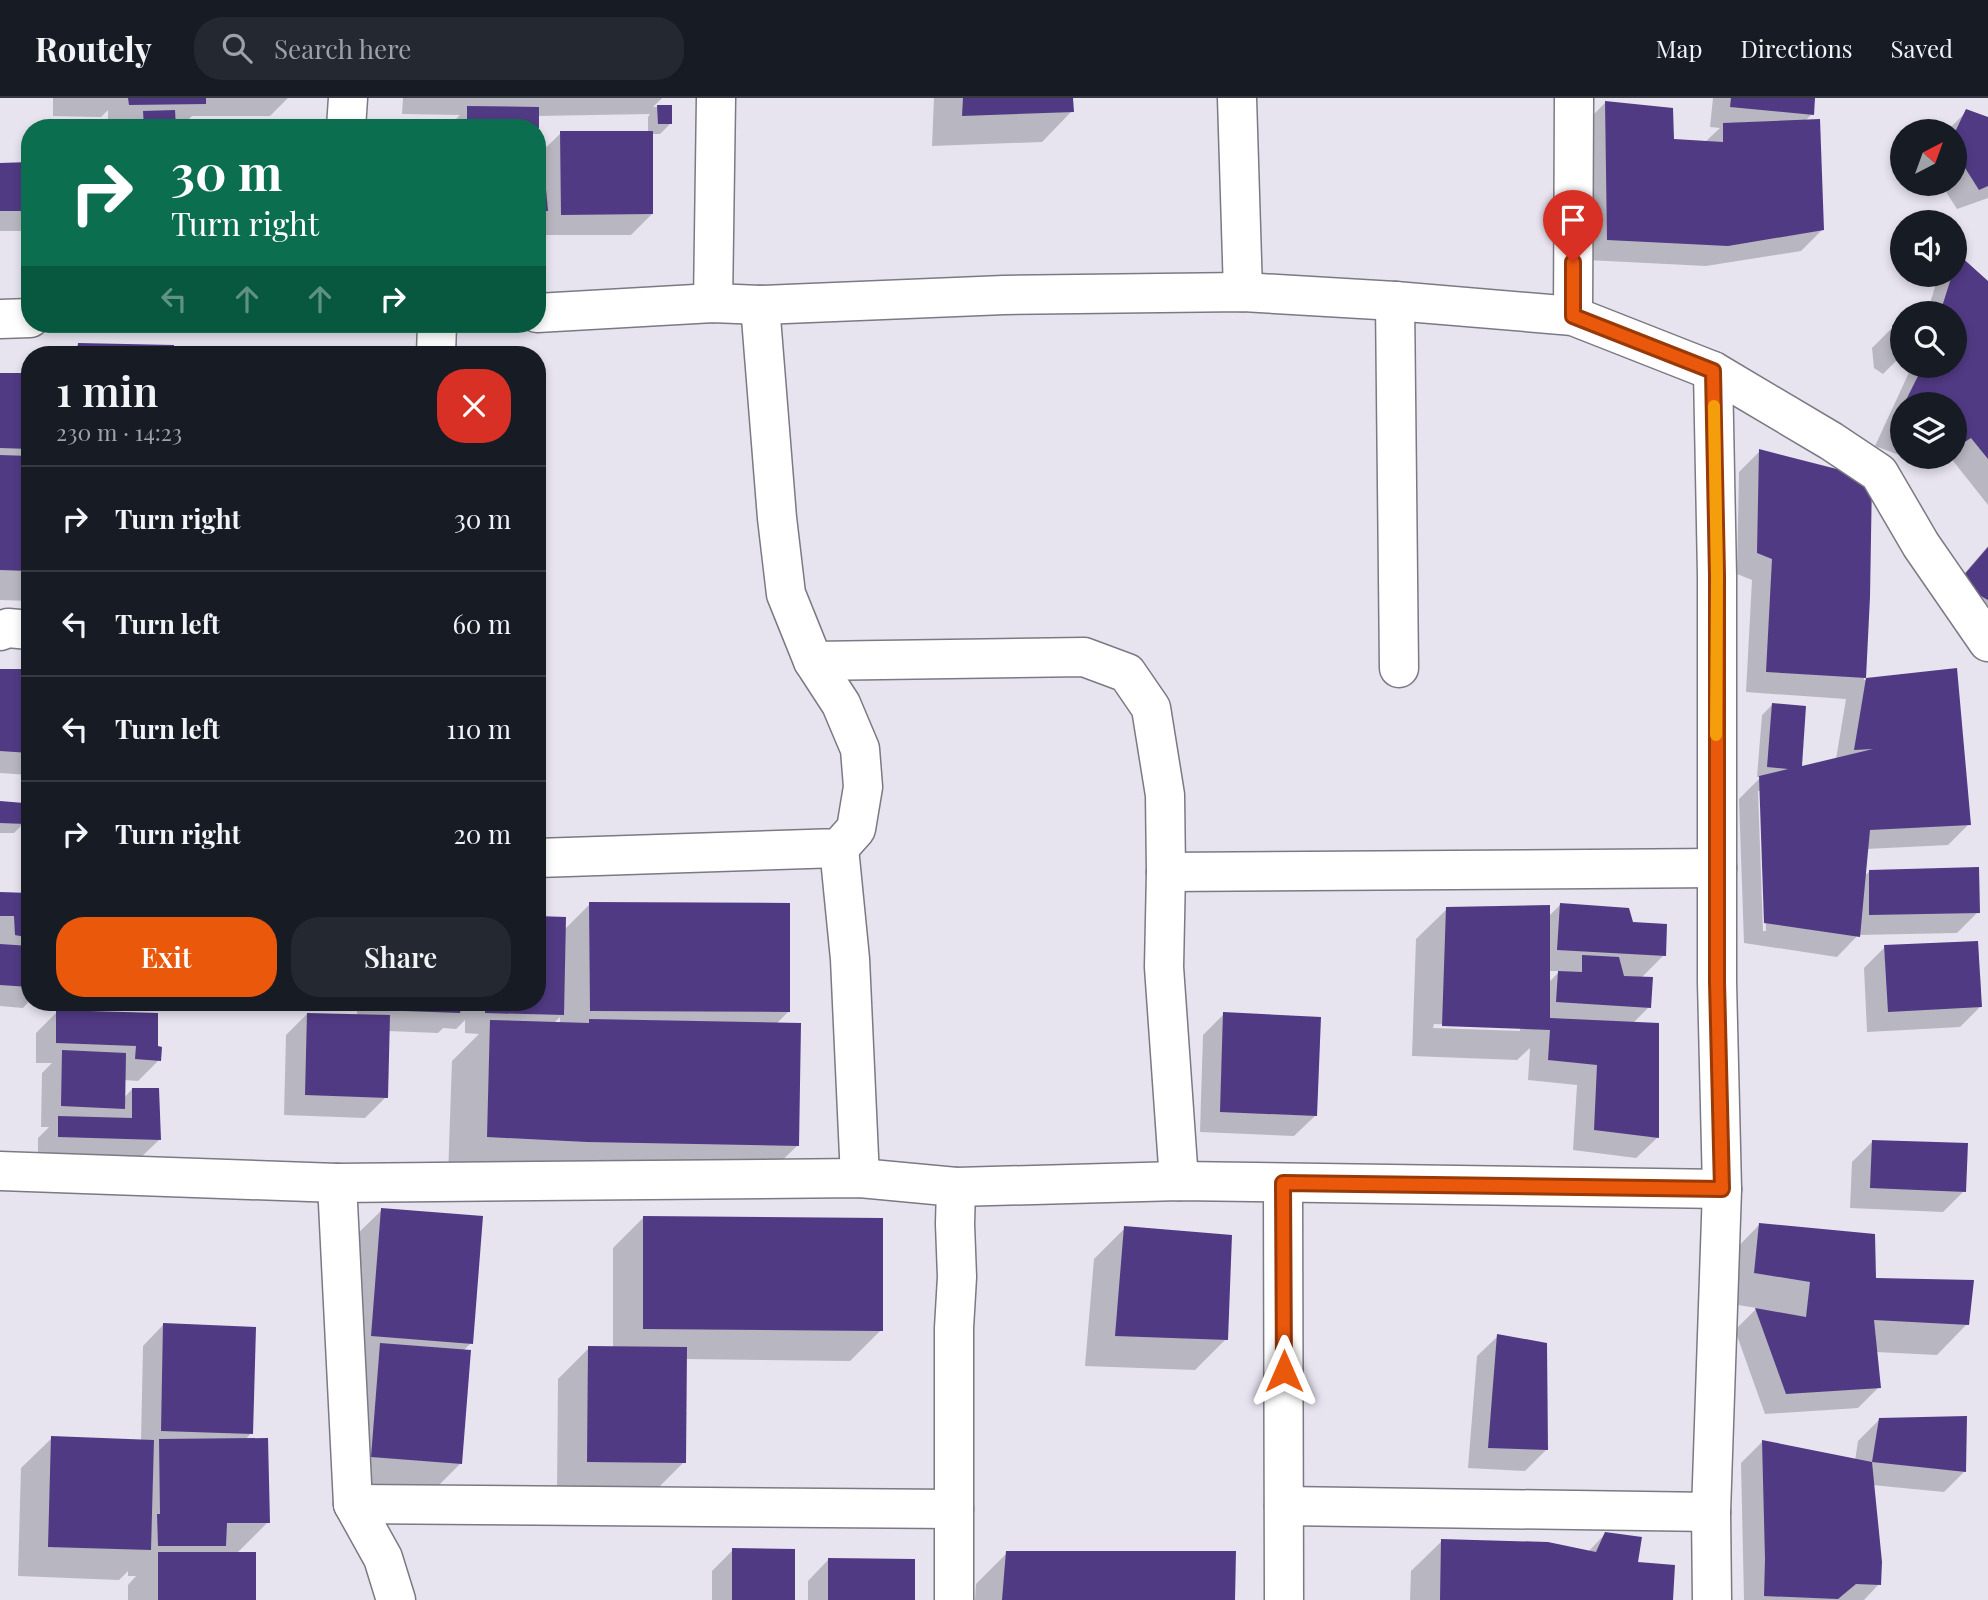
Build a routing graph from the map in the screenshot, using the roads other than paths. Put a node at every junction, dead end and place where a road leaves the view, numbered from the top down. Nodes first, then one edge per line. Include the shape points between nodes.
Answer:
1 (348, 98) edge
2 (716, 98) edge
3 (1237, 98) edge
4 (1574, 98) edge
5 (347, 119) edge
6 (1243, 292) junction
7 (1395, 301) junction
8 (713, 303) junction
9 (760, 305) junction
10 (546, 312) edge
11 (1573, 316) junction
12 (21, 318) edge
13 (0, 319) edge
14 (1713, 371) junction
15 (21, 629) edge
16 (0, 631) edge
17 (1988, 651) edge
18 (813, 661) junction
19 (1399, 668) dead end
20 (839, 848) junction
21 (546, 858) edge
22 (1717, 868) junction
23 (1166, 872) junction
24 (0, 1171) edge
25 (860, 1178) junction
26 (1179, 1181) junction
27 (337, 1183) junction
28 (1283, 1183) junction
29 (956, 1187) junction
30 (1722, 1189) junction
31 (353, 1504) junction
32 (1284, 1506) junction
33 (954, 1509) junction
34 (1711, 1513) junction
35 (396, 1600) edge
36 (954, 1600) edge
37 (1284, 1600) edge
38 (1712, 1600) edge

1 - 5 street
2 - 8 street
3 - 6 street
4 - 11 street
6 - 7 street
6 - 9 street
7 - 11 street
7 - 19 street
8 - 9 street
8 - 10 street
9 - 18 street via 786,594
11 - 14 street
12 - 13 street
14 - 17 street via 1879,473
14 - 22 street
15 - 16 street
18 - 20 street via 841,704 860,749 863,787 856,829
18 - 23 street via 1084,657 1127,673 1151,708 1165,795
20 - 21 street
20 - 25 street via 850,959
22 - 23 street
22 - 30 street
23 - 26 street via 1164,967
24 - 27 street
25 - 27 street
25 - 29 street
26 - 28 street
26 - 29 street
27 - 31 street
28 - 30 street
28 - 32 street
29 - 33 street
30 - 34 street
31 - 33 street
31 - 35 street via 383,1558
32 - 34 street
32 - 37 street
33 - 36 street
34 - 38 street

